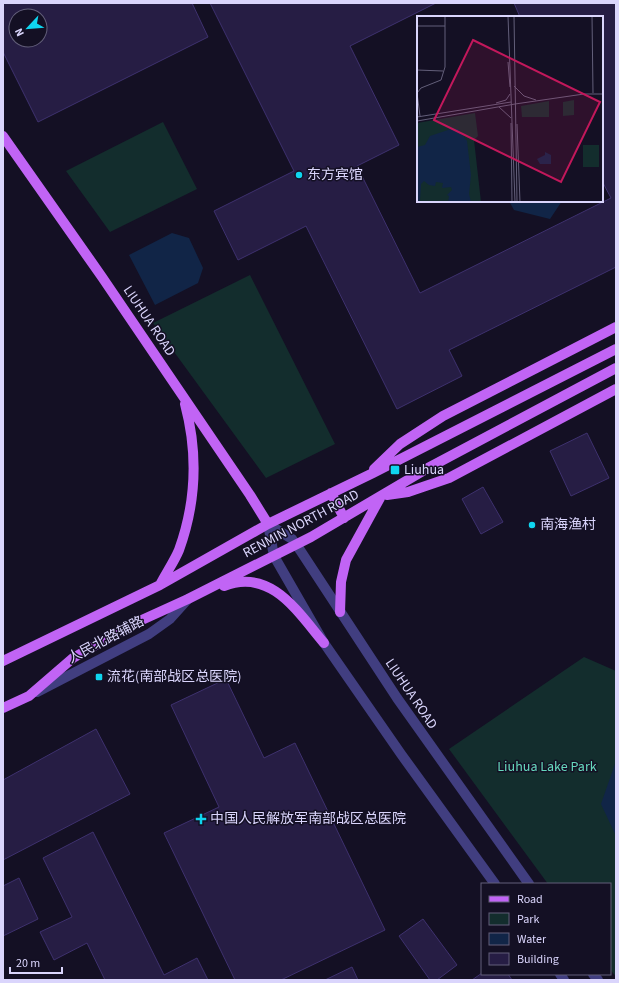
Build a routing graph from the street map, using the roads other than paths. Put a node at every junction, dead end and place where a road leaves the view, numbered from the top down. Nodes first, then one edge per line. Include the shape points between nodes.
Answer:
1 (3, 136) edge
2 (616, 327) edge
3 (616, 349) edge
4 (616, 368) edge
5 (616, 389) edge
6 (183, 397) junction
7 (521, 418) junction
8 (530, 434) junction
9 (368, 476) junction
10 (331, 493) junction
11 (381, 496) junction
12 (344, 518) junction
13 (268, 524) junction
14 (296, 544) junction
15 (274, 556) junction
16 (160, 585) junction
17 (188, 599) junction
18 (340, 612) junction
19 (324, 643) junction
20 (3, 661) edge
21 (29, 696) junction
22 (3, 708) edge
23 (494, 883) edge
24 (528, 883) edge

1 - 6 main road, LIUHUA ROAD
2 - 9 main road via 418,431 400,444
3 - 9 main road, RENMIN NORTH ROAD
4 - 7 main road, RENMIN NORTH ROAD
5 - 8 main road
6 - 13 main road, LIUHUA ROAD
6 - 16 main road via 193,445 193,491 178,550
7 - 8 main road
7 - 11 main road, RENMIN NORTH ROAD
8 - 11 main road via 449,478 408,492
9 - 10 main road, RENMIN NORTH ROAD
10 - 12 main road
10 - 13 main road, RENMIN NORTH ROAD
11 - 12 main road, RENMIN NORTH ROAD
11 - 18 main road via 346,560 340,582
12 - 14 main road, RENMIN NORTH ROAD
13 - 14 street, LIUHUA ROAD
13 - 15 street, LIUHUA ROAD
13 - 16 main road, RENMIN NORTH ROAD
14 - 15 main road, RENMIN NORTH ROAD
14 - 18 street, LIUHUA ROAD
15 - 17 main road, RENMIN NORTH ROAD
15 - 19 street, LIUHUA ROAD
16 - 20 main road, RENMIN NORTH ROAD
17 - 19 main road via 233,582 259,582 290,603
17 - 21 main road, RENMIN NORTH ROAD via 133,624 72,658
17 - 21 street, 人民北路辅路 via 170,619 149,634
18 - 24 street, LIUHUA ROAD via 441,762
19 - 23 street, LIUHUA ROAD
21 - 22 main road, RENMIN NORTH ROAD

